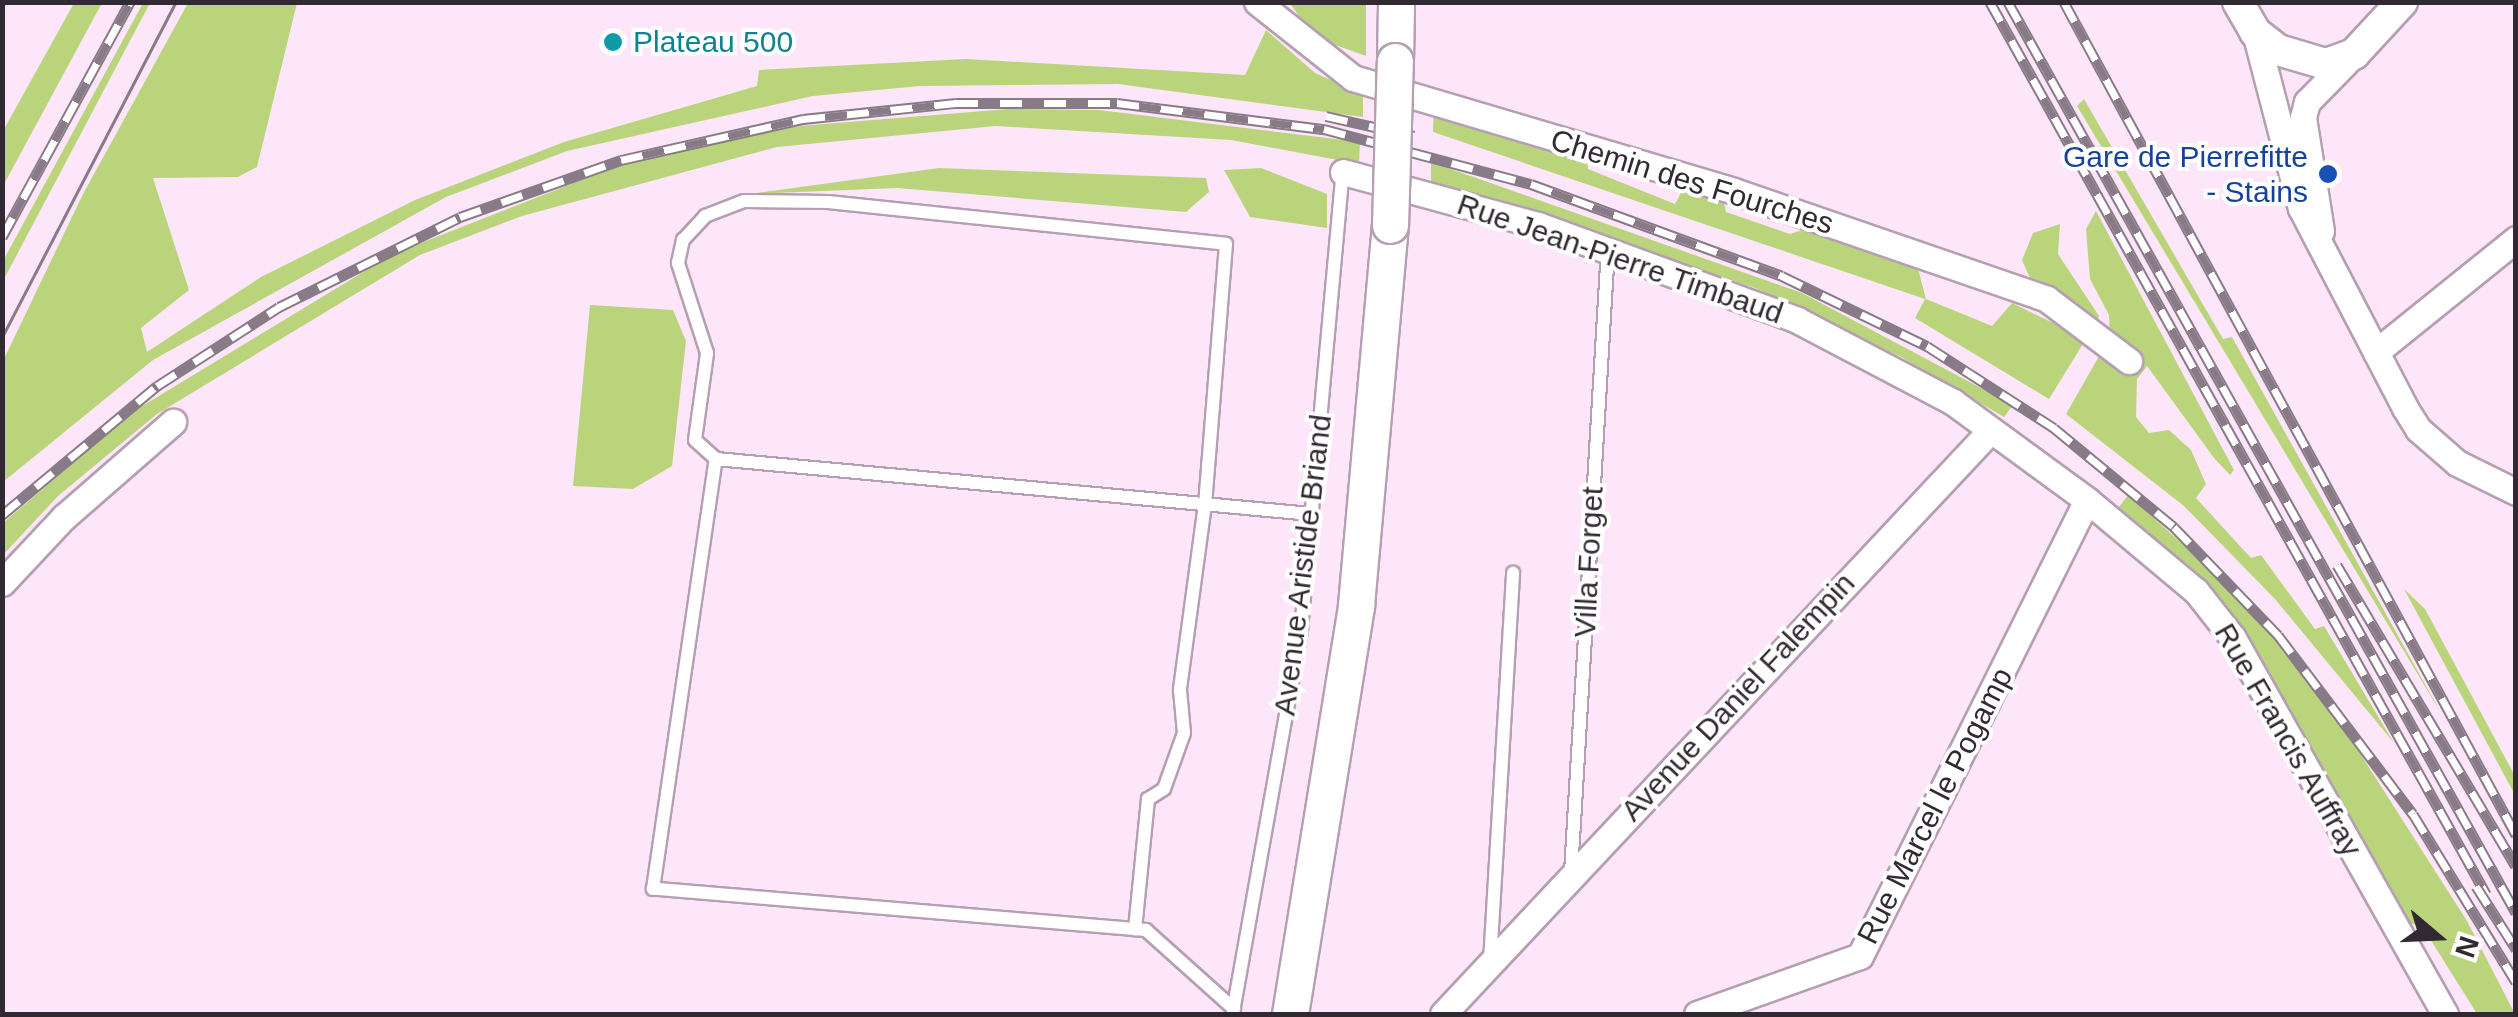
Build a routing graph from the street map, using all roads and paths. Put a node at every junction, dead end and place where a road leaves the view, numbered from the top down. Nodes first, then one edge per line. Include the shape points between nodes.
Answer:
1 (1396, 2) edge
2 (2238, 2) edge
3 (2402, 2) edge
4 (1262, 4) edge
5 (2254, 32) junction
6 (2354, 54) junction
7 (1343, 172) joint
8 (2516, 239) edge
9 (1608, 249) junction
10 (2323, 251) junction
11 (2376, 352) junction
12 (2121, 356) dead end
13 (173, 422) dead end
14 (1989, 432) junction
15 (716, 459) junction
16 (2511, 485) edge
17 (2087, 500) junction
18 (1205, 504) junction
19 (1312, 514) junction
20 (1513, 573) dead end
21 (2, 583) edge
22 (1570, 875) junction
23 (1135, 929) junction
24 (1490, 964) junction
25 (1745, 1007) edge
26 (1234, 1012) edge
27 (1290, 1014) edge
28 (1443, 1014) edge
29 (1697, 1014) edge
30 (2446, 1014) edge

1 - 27 main road, Avenue Aristide Briand, bridge via 1390,225 1356,605
2 - 5 street
3 - 6 street
4 - 12 street, Chemin des Fourches via 1310,50 1353,78 1734,191 2029,293 2064,306 2084,331
5 - 6 street via 2302,60 2326,64
5 - 10 street via 2294,188
6 - 10 street via 2307,102 2303,117
7 - 9 street, Rue Jean-Pierre Timbaud
7 - 19 lane, Avenue Aristide Briand
8 - 11 street
9 - 14 street, Rue Jean-Pierre Timbaud via 1797,320 1953,402
9 - 22 lane, Villa Forget
10 - 11 street
11 - 16 street via 2418,429 2457,462
13 - 21 street via 64,517
14 - 17 street, Rue Francis Auffray
14 - 22 street, Avenue Daniel Falempin
15 - 18 lane
15 - 18 lane via 695,440 707,353 679,284 683,240 705,216 744,201 828,202 1226,244
15 - 23 lane via 652,888
17 - 25 street, Rue Marcel le Pogamp via 1860,956
17 - 30 street, Rue Francis Auffray via 2196,592 2233,638
18 - 19 lane
18 - 23 lane via 1180,690 1184,733 1164,789 1148,798
19 - 26 lane, Avenue Aristide Briand via 1301,630
20 - 24 lane
22 - 24 street, Avenue Daniel Falempin
23 - 26 lane via 1146,930
24 - 28 street, Avenue Daniel Falempin
25 - 29 street, Rue Marcel le Pogamp

